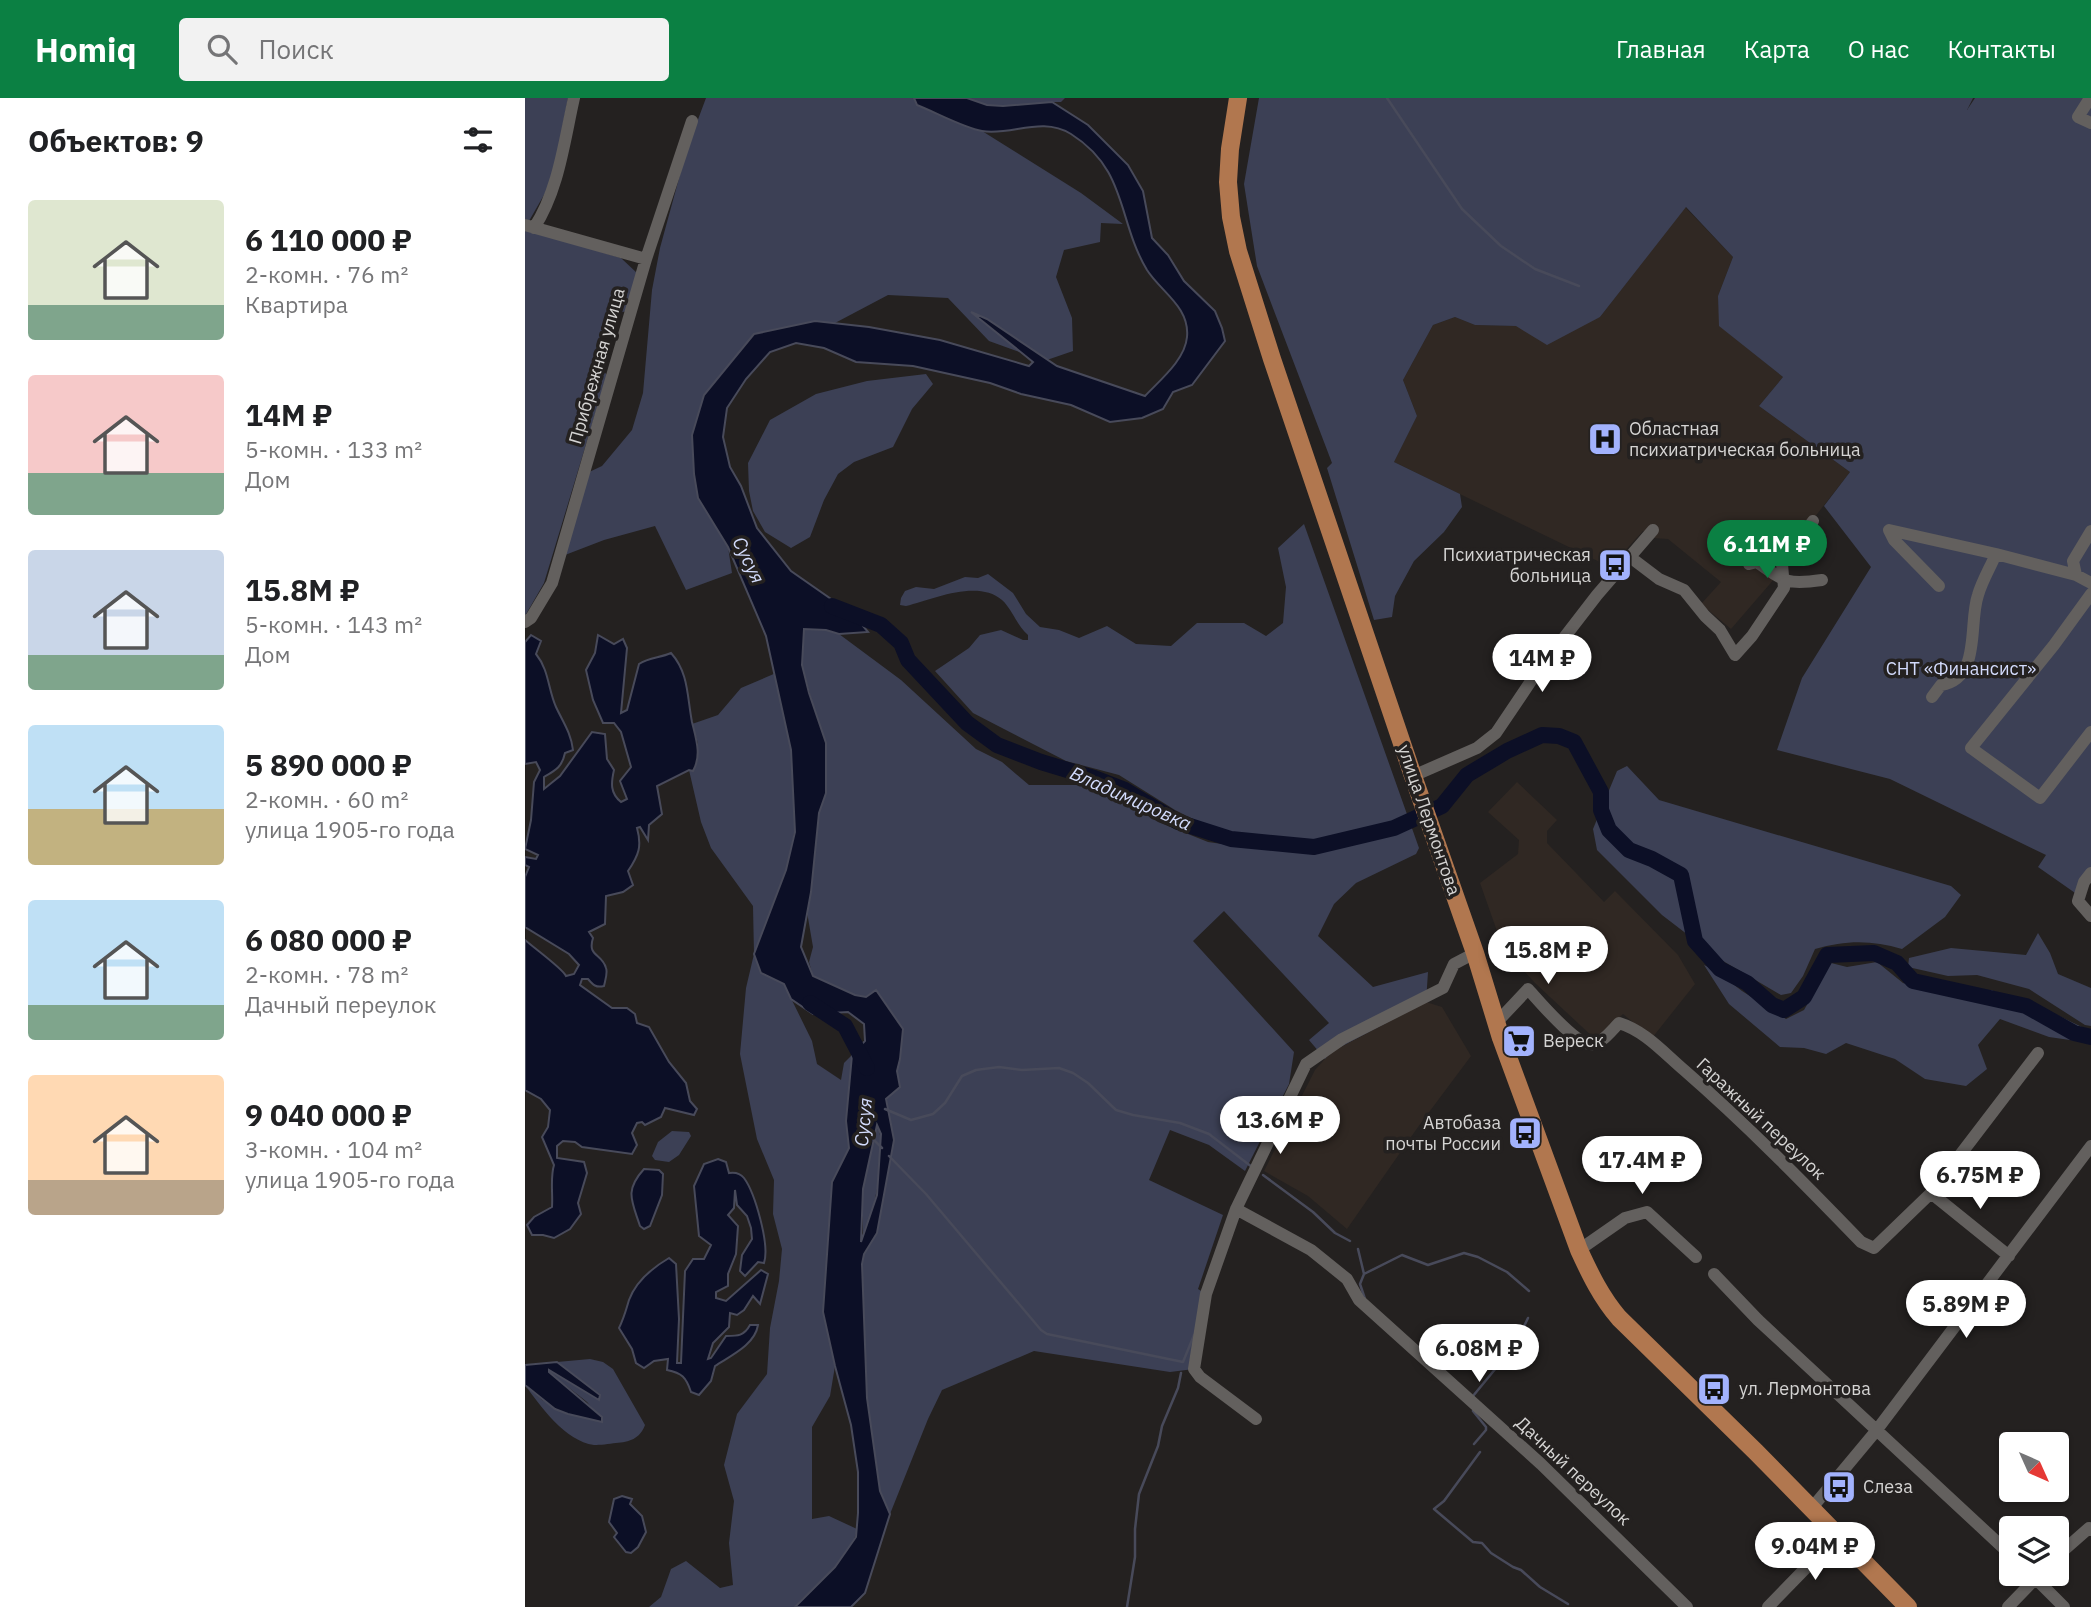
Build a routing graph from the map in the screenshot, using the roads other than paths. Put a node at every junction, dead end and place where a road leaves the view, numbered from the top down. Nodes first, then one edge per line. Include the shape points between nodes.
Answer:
1 (573, 98) edge
2 (1238, 98) edge
3 (2090, 98) edge
4 (692, 121) dead end
5 (2091, 123) edge
6 (530, 227) edge
7 (646, 259) junction
8 (1813, 521) dead end
9 (1653, 530) dead end
10 (2091, 531) edge
11 (1996, 554) junction
12 (1630, 557) junction
13 (1749, 564) dead end
14 (2076, 575) junction
15 (1822, 580) dead end
16 (1784, 582) junction
17 (2091, 583) edge
18 (1939, 586) dead end
19 (2091, 594) edge
20 (528, 620) edge
21 (1932, 697) dead end
22 (2091, 732) edge
23 (1413, 776) junction
24 (2091, 873) edge
25 (2091, 916) edge
26 (1475, 953) junction
27 (1497, 1022) junction
28 (2038, 1053) dead end
29 (2091, 1146) edge
30 (1931, 1193) junction
31 (1237, 1209) junction
32 (1579, 1250) junction
33 (2008, 1256) junction
34 (1696, 1257) dead end
35 (1714, 1274) dead end
36 (1256, 1419) dead end
37 (1876, 1431) junction
38 (1811, 1509) junction
39 (2090, 1529) edge
40 (1838, 1535) junction
41 (1999, 1544) edge
42 (2069, 1546) edge
43 (2026, 1586) edge
44 (2045, 1586) edge
45 (1687, 1607) edge
46 (1768, 1607) edge
47 (1908, 1607) edge
48 (2008, 1607) edge
49 (2064, 1607) edge

1 - 6 street via 553,193 547,209
2 - 23 highway, улица Лермонтова via 1228,182 1238,251
3 - 5 street via 2078,117
4 - 7 street, Прибрежная улица
6 - 7 street
7 - 20 street, Прибрежная улица via 552,583
8 - 16 street via 1782,564
9 - 12 street
10 - 14 street via 2073,561
11 - 14 street
11 - 18 street via 1889,530
11 - 21 street via 1977,597 1968,663 1961,676 1941,685
12 - 16 street via 1658,579 1683,590 1720,630 1735,656
12 - 23 street via 1533,678 1496,733 1478,748
13 - 16 street via 1757,562
14 - 17 street
15 - 16 street
19 - 22 street via 1971,748 2040,798
23 - 26 highway, улица Лермонтова
24 - 25 street via 2078,901
26 - 27 highway, улица Лермонтова
26 - 31 street via 1454,964 1443,988 1342,1039 1306,1064
27 - 30 street, Гаражный переулок via 1528,989 1570,1033 1587,1044 1596,1044 1619,1024 1636,1029 1701,1085 1861,1242 1874,1248
27 - 32 highway, улица Лермонтова
28 - 30 street
29 - 33 street
30 - 33 street
31 - 36 street via 1206,1294 1193,1369
31 - 45 street, Дачный переулок via 1311,1250 1347,1279 1359,1300 1541,1464
32 - 34 street via 1625,1218 1647,1212
32 - 38 highway, улица Лермонтова via 1619,1318
33 - 37 street
35 - 37 street
37 - 38 street
37 - 41 street
38 - 40 highway, улица Лермонтова
39 - 42 street
40 - 46 street
40 - 47 highway, улица Лермонтова
43 - 48 street
44 - 49 street

